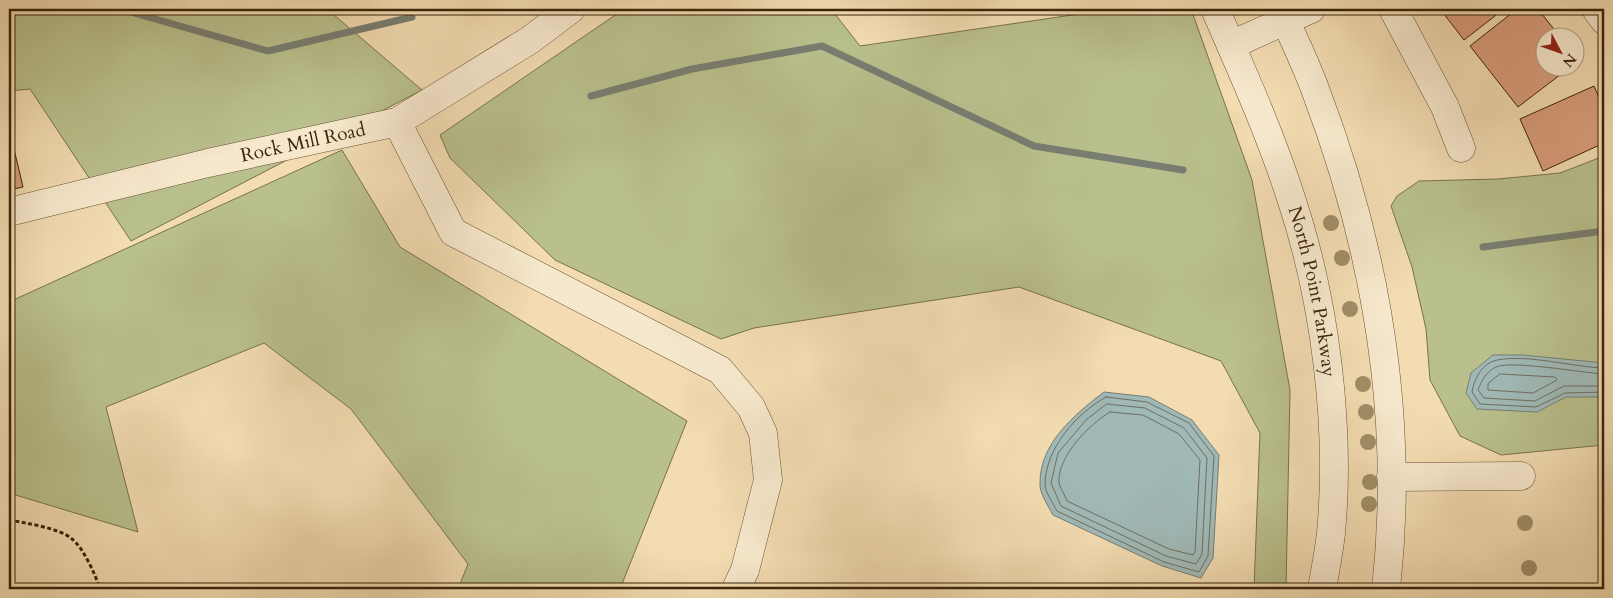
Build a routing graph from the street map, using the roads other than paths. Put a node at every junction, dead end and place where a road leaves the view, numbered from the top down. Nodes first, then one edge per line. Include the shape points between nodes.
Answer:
1 (571, 9) edge
2 (1215, 9) edge
3 (1311, 9) edge
4 (1393, 9) edge
5 (1596, 9) edge
6 (1283, 14) edge
7 (1604, 20) edge
8 (1230, 44) junction
9 (397, 122) junction
10 (1461, 148) dead end
11 (9, 212) edge
12 (1521, 476) dead end
13 (1391, 477) junction
14 (736, 589) edge
15 (1322, 589) edge
16 (1386, 589) edge

1 - 9 street, Rock Mill Road via 530,40
2 - 8 street, North Point Parkway
3 - 6 street
4 - 10 street via 1445,108
5 - 7 street
6 - 8 street
6 - 13 street via 1315,88 1367,253 1386,360 1391,411
8 - 15 street, North Point Parkway via 1292,199 1321,323 1328,371 1332,496
9 - 11 street, Rock Mill Road via 208,163
9 - 14 street via 453,232 720,370 751,407 763,434 768,480 745,570
12 - 13 street
13 - 16 street

